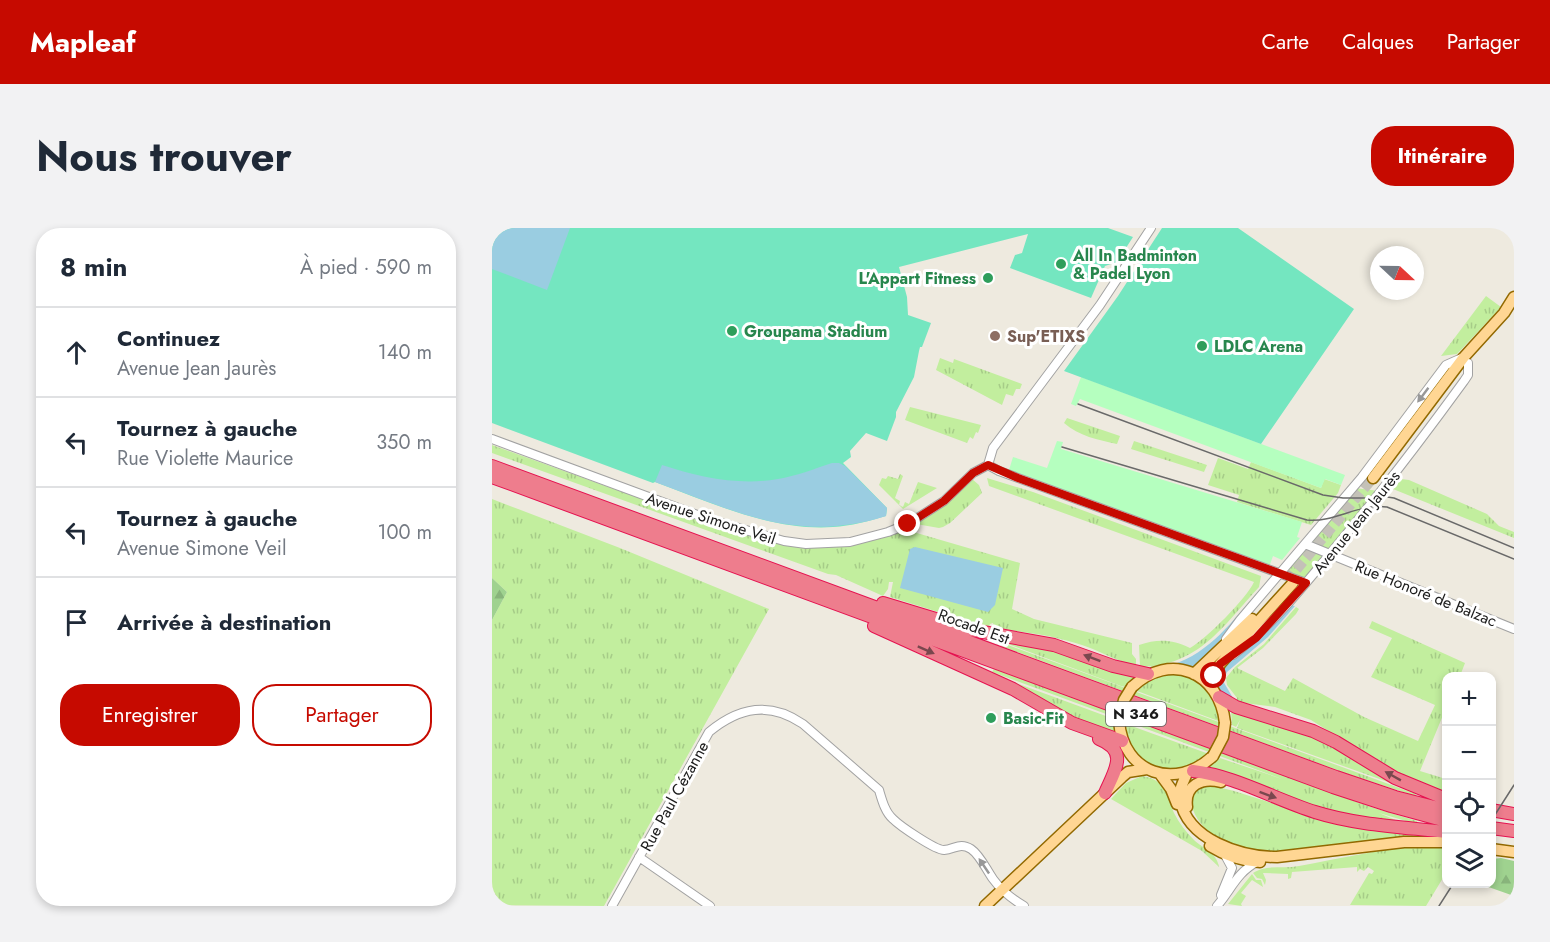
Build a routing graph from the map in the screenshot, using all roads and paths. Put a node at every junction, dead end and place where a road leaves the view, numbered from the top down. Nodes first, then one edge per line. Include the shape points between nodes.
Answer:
1 (1151, 228) edge
2 (1514, 297) edge
3 (1514, 309) edge
4 (1466, 360) junction
5 (492, 439) edge
6 (988, 465) junction
7 (492, 466) edge
8 (492, 477) edge
9 (1362, 477) junction
10 (1379, 481) junction
11 (1305, 544) junction
12 (1330, 554) junction
13 (1287, 580) junction
14 (1306, 583) junction
15 (848, 597) junction
16 (827, 601) junction
17 (1514, 629) edge
18 (1218, 659) junction
19 (1148, 674) junction
20 (1194, 674) junction
21 (1216, 692) junction
22 (1072, 723) junction
23 (1123, 743) junction
24 (1147, 769) junction
25 (1190, 772) junction
26 (1160, 774) junction
27 (1241, 785) junction
28 (1105, 793) junction
29 (1442, 797) edge
30 (1442, 809) edge
31 (1496, 811) edge
32 (1514, 814) edge
33 (1496, 818) edge
34 (1442, 820) edge
35 (1514, 820) edge
36 (1195, 827) junction
37 (1496, 829) edge
38 (1514, 831) edge
39 (1442, 832) edge
40 (1496, 837) edge
41 (1514, 838) edge
42 (1442, 842) edge
43 (1496, 850) edge
44 (1514, 852) edge
45 (639, 857) junction
46 (1244, 860) junction
47 (1003, 890) junction
48 (612, 906) edge
49 (710, 906) edge
50 (985, 906) edge
51 (1024, 906) edge
52 (1217, 906) edge

1 - 6 street via 1100,305 993,448
2 - 4 main road, Avenue Jean Jaurès
3 - 4 main road, Avenue Jean Jaurès
4 -> 9 street, Avenue Jean Jaurès via 1446,365
4 - 10 main road, Avenue Jean Jaurès
4 - 10 street, Avenue Jean Jaurès via 1468,375 1464,381
5 - 6 street, Avenue Simone Veil via 711,520 806,544 859,540 908,524
6 - 13 street
7 - 15 highway, Rocade Est / N 346
8 - 16 highway, Rocade Est / N 346
9 - 10 street
9 - 11 street, Avenue Jean Jaurès
10 - 12 street, Avenue Jean Jaurès
11 - 12 street, Rue Honoré de Balzac
11 - 13 street, Avenue Jean Jaurès
12 - 14 street, Avenue Jean Jaurès
12 - 17 street, Rue Honoré de Balzac
13 - 14 street
13 - 18 main road, Avenue Jean Jaurès
14 - 18 street, Avenue Jean Jaurès via 1256,638
19 -> 15 highway via 1054,645 972,630 860,595
15 - 30 highway, Rocade Est / N 346 via 1336,777
16 -> 22 highway via 834,610 1013,689
16 - 34 highway, Rocade Est / N 346 via 1322,783
18 - 20 main road, Avenue Jean Jaurès
18 - 21 main road, Avenue Jean Jaurès
19 - 20 main road via 1171,669
19 - 23 main road, bridge via 1132,687 1121,707
20 - 21 main road
21 - 25 main road, bridge via 1224,709 1223,737 1213,756
29 -> 21 highway via 1395,778 1336,742 1236,707
22 - 23 highway
22 - 28 highway via 1110,744 1116,753 1117,766
23 - 24 main road
23 - 28 main road via 1122,763
24 - 26 main road
24 - 28 main road via 1128,772
25 - 26 main road
25 - 27 highway via 1218,776
25 - 36 main road via 1180,799 1185,815
26 - 46 main road via 1172,789 1190,829 1225,855
27 - 36 main road via 1211,780 1191,788 1186,800
27 -> 39 highway via 1317,812 1367,823
28 - 47 main road
31 - 32 highway
33 - 35 highway
36 - 46 main road
37 - 38 highway
40 - 41 highway
42 - 46 main road via 1366,846 1287,863
43 - 44 main road
47 -> 45 street, Rue Paul Cézanne via 974,852 963,845 946,850 936,848 893,819 879,790 803,724 780,712 752,710 723,721 710,732
45 - 48 street, Rue Paul Cézanne
45 - 49 street
46 - 52 street
47 - 50 main road
47 - 51 street, Rue Paul Cézanne

